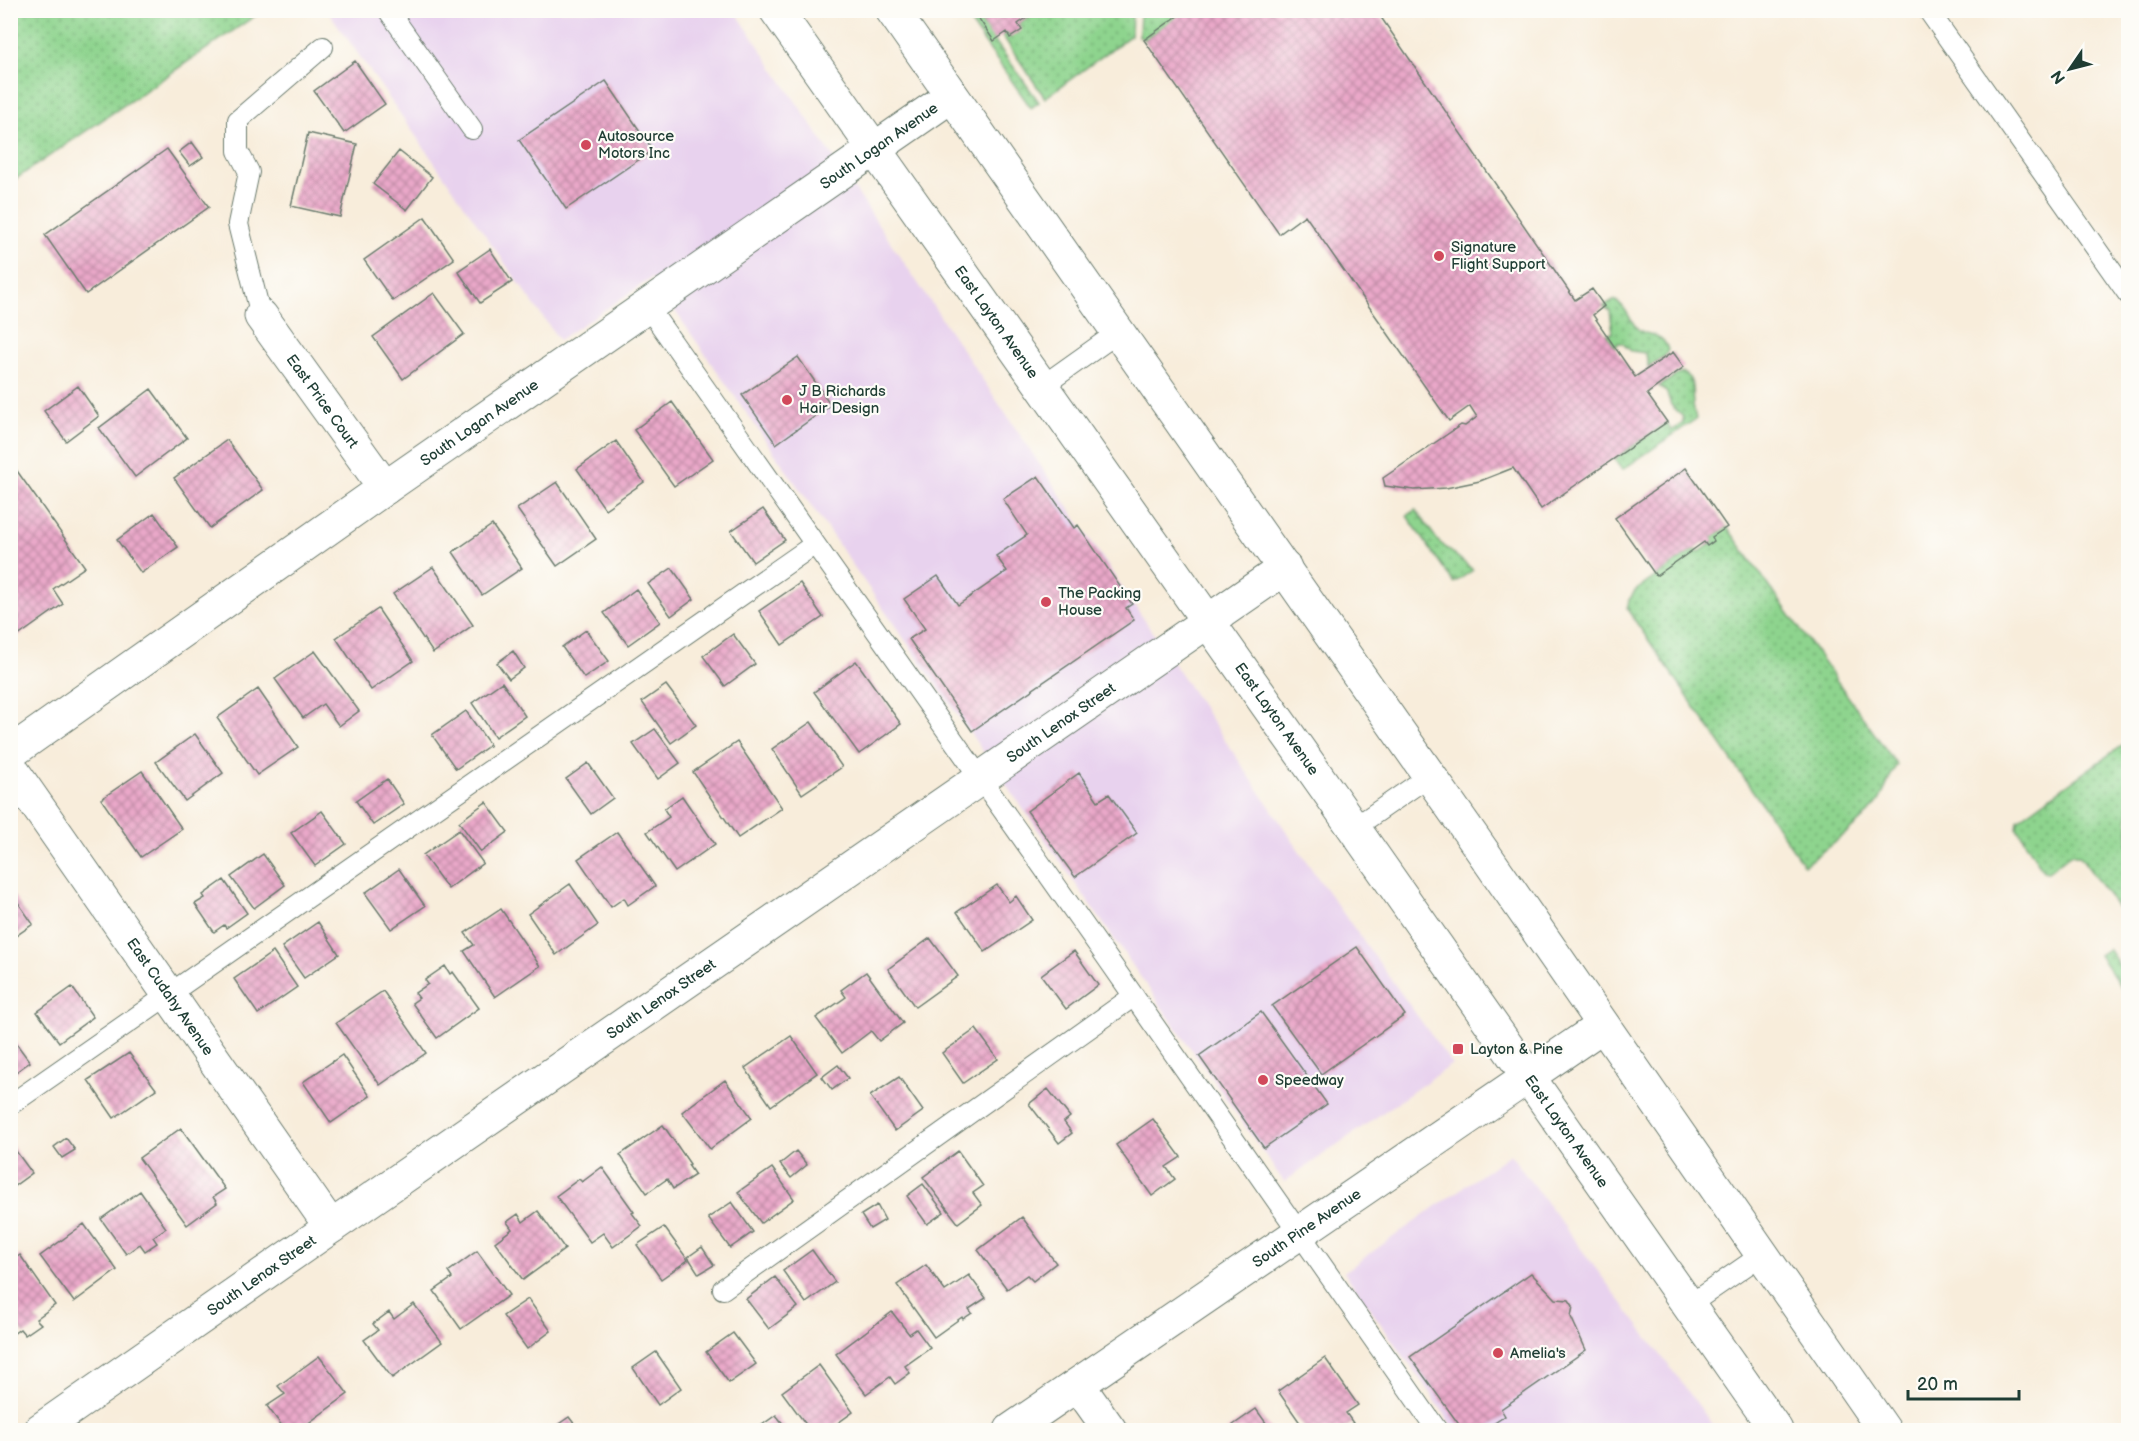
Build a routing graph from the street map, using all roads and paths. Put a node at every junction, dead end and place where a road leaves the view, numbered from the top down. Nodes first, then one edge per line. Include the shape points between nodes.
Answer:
1 (388, 10) edge
2 (776, 10) edge
3 (892, 10) edge
4 (1928, 10) edge
5 (323, 47) dead end
6 (951, 96) junction
7 (472, 129) dead end
8 (873, 149) junction
9 (2128, 294) edge
10 (647, 306) junction
11 (261, 316) joint
12 (1117, 333) junction
13 (1041, 387) junction
14 (385, 488) junction
15 (815, 544) junction
16 (1285, 568) junction
17 (1208, 622) junction
18 (10, 753) edge
19 (10, 767) edge
20 (1429, 776) junction
21 (981, 779) junction
22 (1354, 828) junction
23 (170, 995) junction
24 (1134, 996) junction
25 (1602, 1026) junction
26 (1527, 1077) junction
27 (10, 1105) edge
28 (331, 1227) junction
29 (1298, 1234) junction
30 (1762, 1254) junction
31 (723, 1288) dead end
32 (1689, 1305) junction
33 (1078, 1385) junction
34 (40, 1431) edge
35 (1011, 1431) edge
36 (1110, 1431) edge
37 (1437, 1431) edge
38 (1776, 1431) edge
39 (1884, 1431) edge

1 - 7 lane
2 - 8 street, East Layton Avenue
3 - 6 street
4 - 9 lane
5 - 11 lane via 238,120 238,151 249,172 238,224
6 - 8 street, South Logan Avenue
6 - 12 street
8 - 10 street, South Logan Avenue
8 - 13 street, East Layton Avenue
10 - 14 street, South Logan Avenue
10 - 15 lane
11 - 14 street, East Price Court
12 - 13 lane
12 - 16 street
13 - 17 street, East Layton Avenue
14 - 18 street, South Logan Avenue
15 - 21 lane
15 - 23 lane
16 - 17 street, South Lenox Street
16 - 20 street
17 - 21 street, South Lenox Street
17 - 22 street, East Layton Avenue
19 - 23 street, East Cudahy Avenue
20 - 22 lane
20 - 25 street
21 - 24 lane
21 - 28 street, South Lenox Street
22 - 26 street, East Layton Avenue
23 - 27 lane
23 - 28 street, East Cudahy Avenue
24 - 29 lane
24 - 31 lane
25 - 26 street, South Pine Avenue
25 - 30 street
26 - 29 street, South Pine Avenue
26 - 32 street, East Layton Avenue
28 - 34 street, South Lenox Street
29 - 33 street, South Pine Avenue
29 - 37 lane
30 - 32 lane
30 - 39 street
32 - 38 street, East Layton Avenue
33 - 35 street, South Pine Avenue
33 - 36 street

